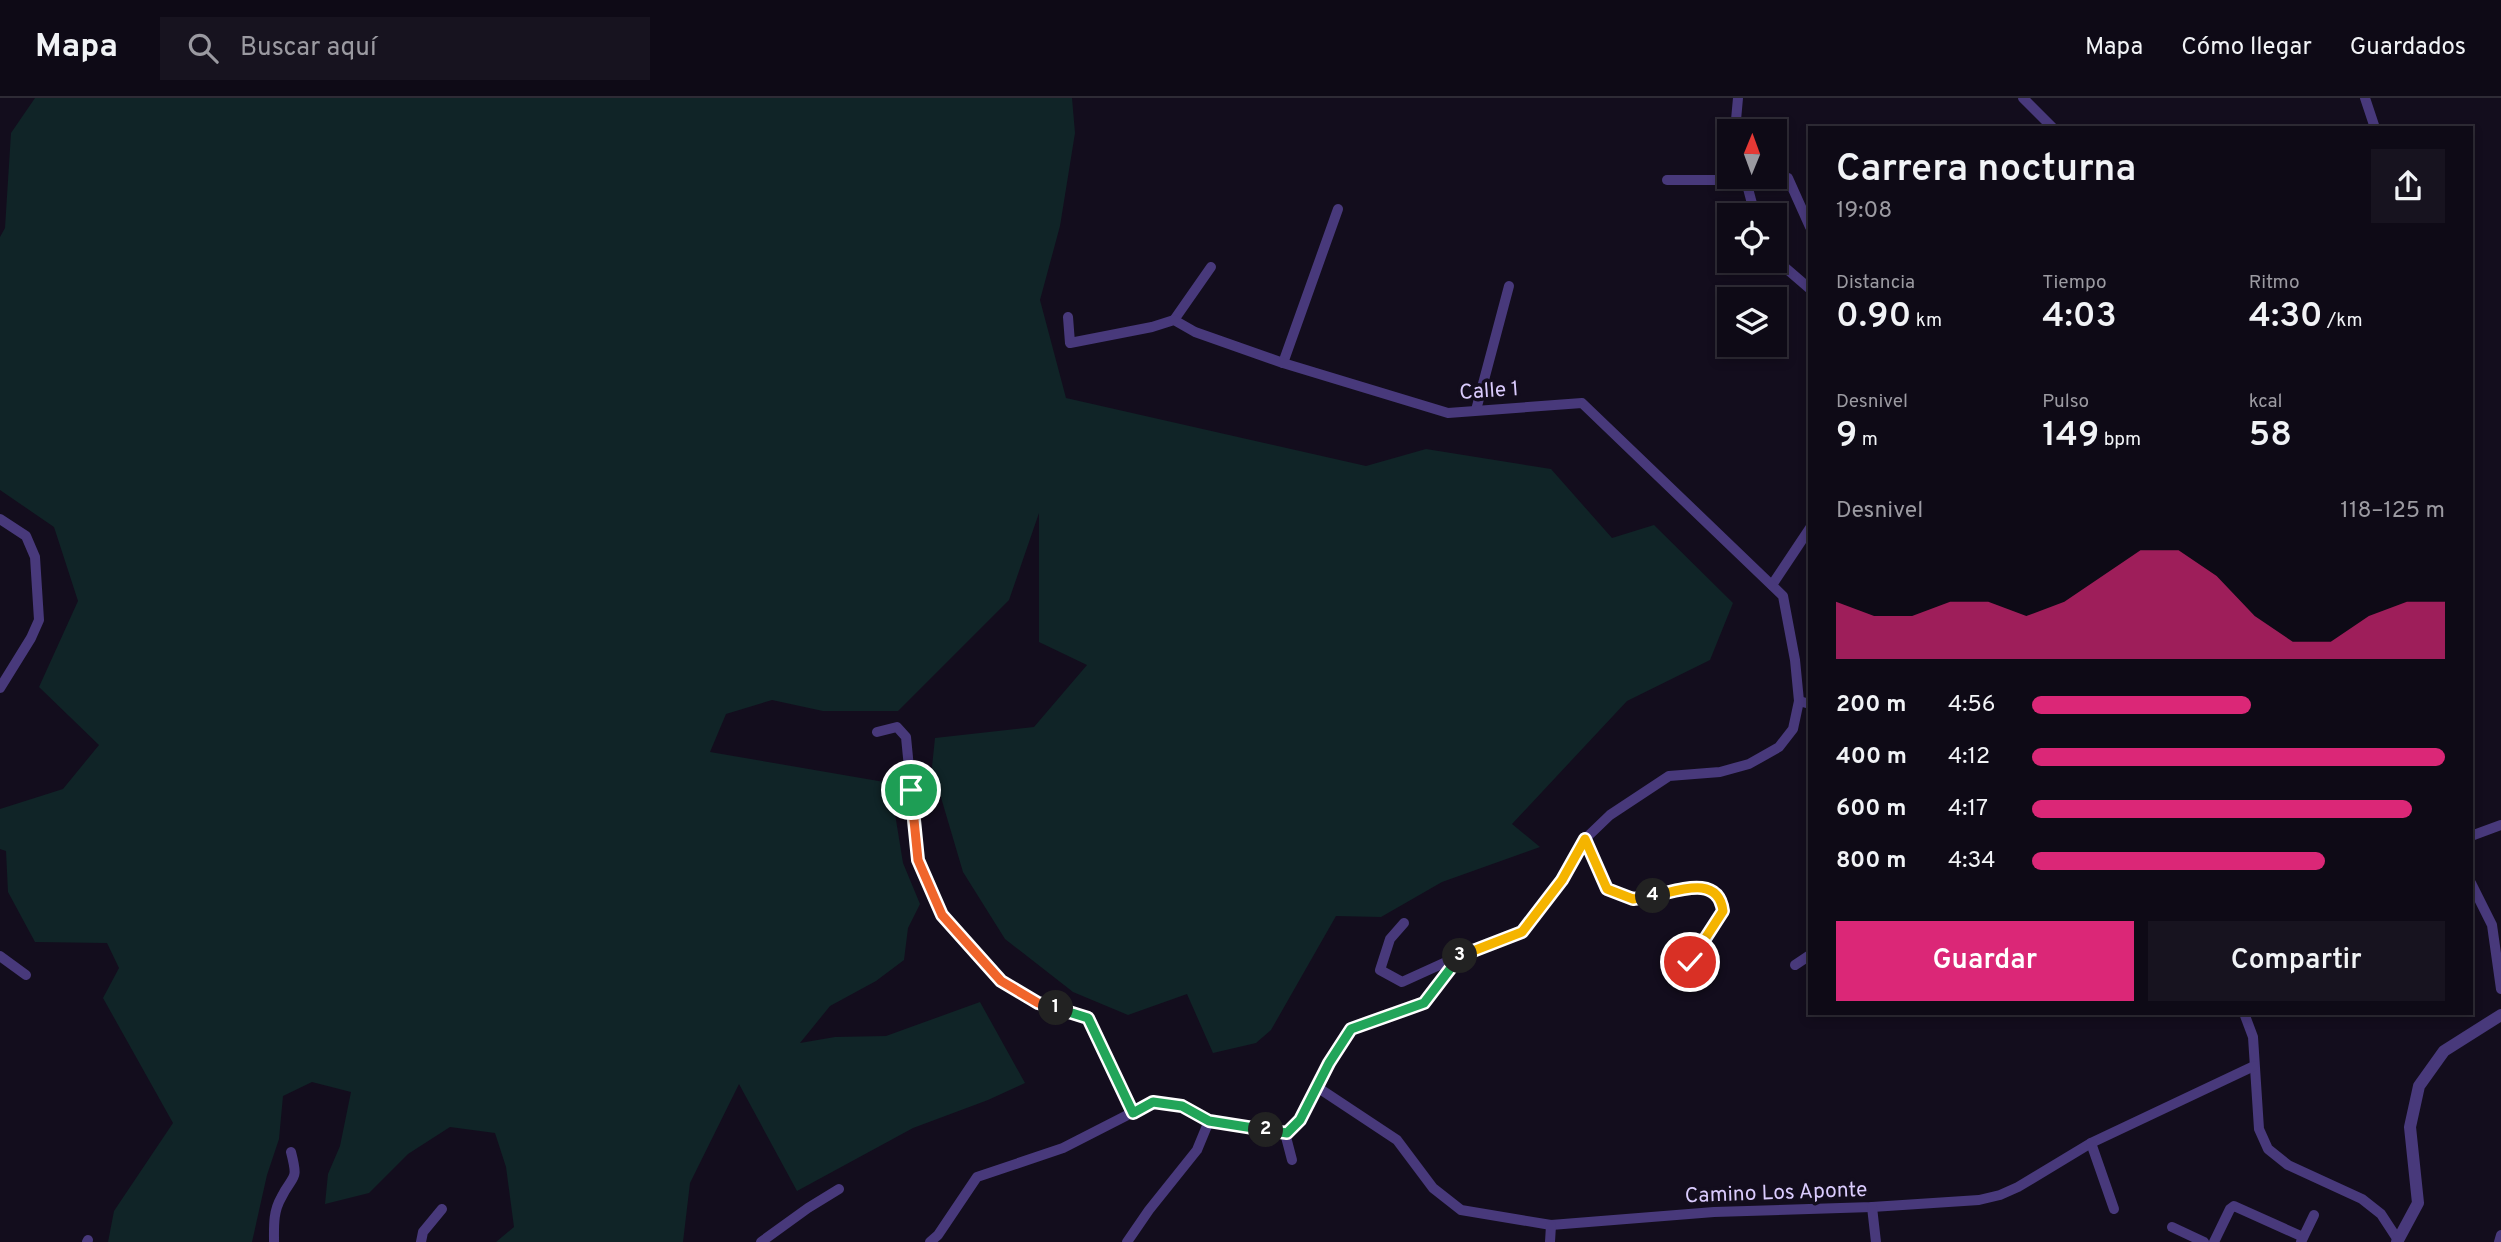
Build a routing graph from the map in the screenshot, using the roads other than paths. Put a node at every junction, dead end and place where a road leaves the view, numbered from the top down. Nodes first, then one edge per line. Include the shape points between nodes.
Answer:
1 (1738, 98) edge
2 (2023, 98) edge
3 (2365, 98) edge
4 (1736, 119) edge
5 (2051, 126) edge
6 (2374, 126) edge
7 (1788, 178) dead end
8 (1717, 179) edge
9 (1667, 180) dead end
10 (1338, 209) dead end
11 (1808, 223) edge
12 (1211, 267) dead end
13 (1787, 269) edge
14 (1509, 286) dead end
15 (1808, 287) edge
16 (1068, 317) dead end
17 (1174, 320) junction
18 (1283, 363) junction
19 (1476, 410) junction
20 (0, 519) edge
21 (1808, 531) edge
22 (1772, 584) junction
23 (0, 688) edge
24 (1799, 701) junction
25 (1808, 703) edge
26 (877, 732) dead end
27 (2501, 825) edge
28 (2473, 835) edge
29 (1585, 839) junction
30 (2473, 887) edge
31 (1404, 923) dead end
32 (0, 956) edge
33 (1808, 956) edge
34 (1458, 957) junction
35 (1690, 962) dead end
36 (1795, 965) dead end
37 (26, 975) dead end
38 (2501, 989) edge
39 (2245, 1015) edge
40 (2501, 1015) edge
41 (2254, 1066) junction
42 (1317, 1087) junction
43 (1133, 1113) junction
44 (1209, 1121) junction
45 (1287, 1133) junction
46 (2091, 1143) junction
47 (291, 1152) dead end
48 (1292, 1160) dead end
49 (839, 1189) dead end
50 (1872, 1208) junction
51 (442, 1209) dead end
52 (2114, 1209) dead end
53 (2314, 1215) dead end
54 (1550, 1225) junction
55 (2172, 1227) dead end
56 (2501, 1235) edge
57 (2302, 1239) edge
58 (2398, 1241) edge
59 (274, 1242) edge
60 (421, 1242) edge
61 (761, 1242) edge
62 (930, 1242) edge
63 (1127, 1242) edge
64 (1549, 1242) edge
65 (1876, 1242) edge
66 (2204, 1242) edge
67 (2214, 1242) edge
68 (2500, 1242) edge

1 - 4 street
2 - 5 street
3 - 6 street
7 - 11 street
8 - 9 street
10 - 18 street
12 - 17 street
13 - 15 street
14 - 19 street
16 - 17 street via 1070,343
17 - 18 street, Calle 1
18 - 19 street, Calle 1 via 1448,412
19 - 22 street, Calle 1 via 1582,402
20 - 23 street via 26,536 35,557 39,620
21 - 22 street
22 - 24 street, Calle 1 via 1783,596
24 - 25 street
24 - 29 street via 1793,729 1779,747 1729,770 1669,776 1610,815
26 - 43 street via 897,727 906,737 918,860 942,915 1001,981 1038,1003 1088,1018
27 - 28 street
29 - 34 street via 1562,880 1522,932
29 - 35 street via 1607,889 1633,899 1696,888 1713,890 1721,899 1723,911
30 - 38 street via 2492,925
31 - 34 street via 1390,939 1380,970 1402,982
32 - 37 street
33 - 36 street
34 - 42 street via 1424,1003 1351,1029
39 - 41 street via 2253,1037
40 - 58 street via 2444,1051 2419,1086 2410,1127 2418,1203
41 - 46 street, Camino Los Aponte
41 - 58 street via 2259,1129 2268,1149 2288,1164 2362,1199 2381,1214
42 - 45 street via 1300,1120
42 - 54 street, Camino Los Aponte via 1398,1140 1433,1188 1461,1210
43 - 44 street via 1153,1102 1182,1106
43 - 62 street via 1063,1148 978,1177
44 - 45 street
44 - 63 street via 1197,1150
45 - 48 street
46 - 50 street, Camino Los Aponte via 2000,1195
46 - 52 street
47 - 59 street via 296,1171 274,1217
49 - 61 street
50 - 54 street, Camino Los Aponte via 1714,1212
50 - 65 street
51 - 60 street via 423,1232
53 - 57 street
54 - 64 street
55 - 66 street
56 - 68 street
57 - 67 street via 2234,1206

